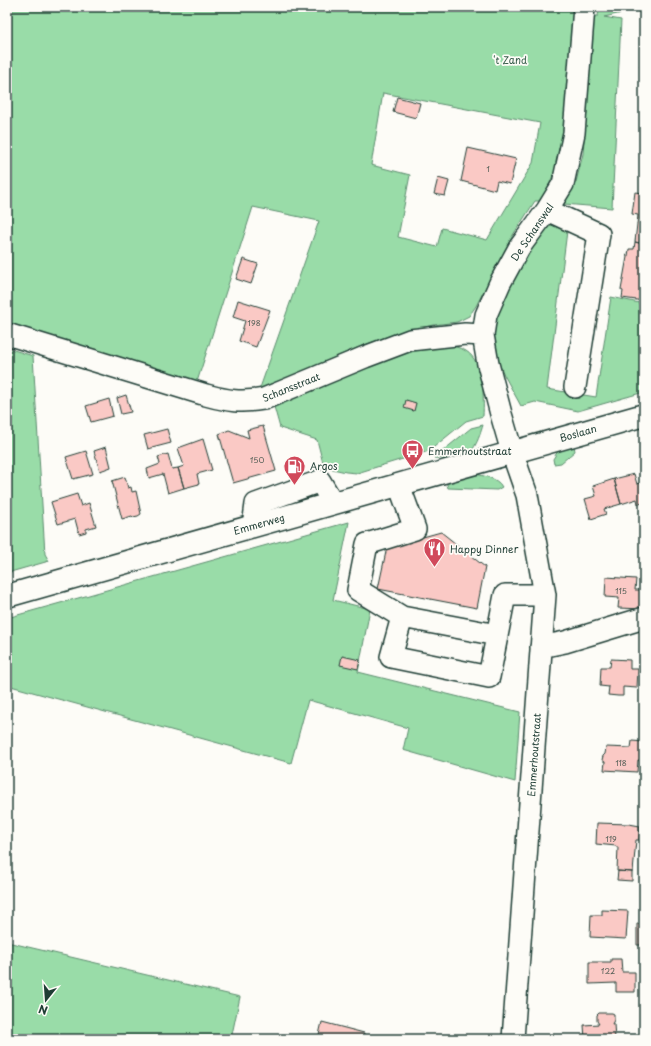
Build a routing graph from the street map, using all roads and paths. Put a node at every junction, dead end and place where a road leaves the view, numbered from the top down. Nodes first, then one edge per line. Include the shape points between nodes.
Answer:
1 (584, 7) edge
2 (547, 210) junction
3 (7, 334) edge
4 (483, 335) junction
5 (575, 387) dead end
6 (644, 415) edge
7 (512, 452) junction
8 (399, 485) junction
9 (545, 595) junction
10 (7, 596) edge
11 (402, 617) junction
12 (644, 618) edge
13 (497, 636) junction
14 (541, 647) junction
15 (513, 1039) edge

1 - 2 street, De Schanswal via 574,134 563,184
2 - 4 street, De Schanswal via 518,248 486,315
2 - 5 street via 599,234
3 - 4 street, Schansstraat via 206,395 228,401 247,402 264,399 410,340 465,334
4 - 7 street, De Schanswal via 488,364
6 - 7 main road, Boslaan
7 - 8 main road, Emmerweg
7 - 9 street, Emmerhoutstraat via 527,495
8 - 10 main road, Emmerweg
8 - 11 street via 415,529 367,544 358,590
9 - 13 street via 505,595
9 - 14 street, Emmerhoutstraat
11 - 13 street
11 - 13 street via 391,657 489,677
12 - 14 street
14 - 15 street, Emmerhoutstraat

